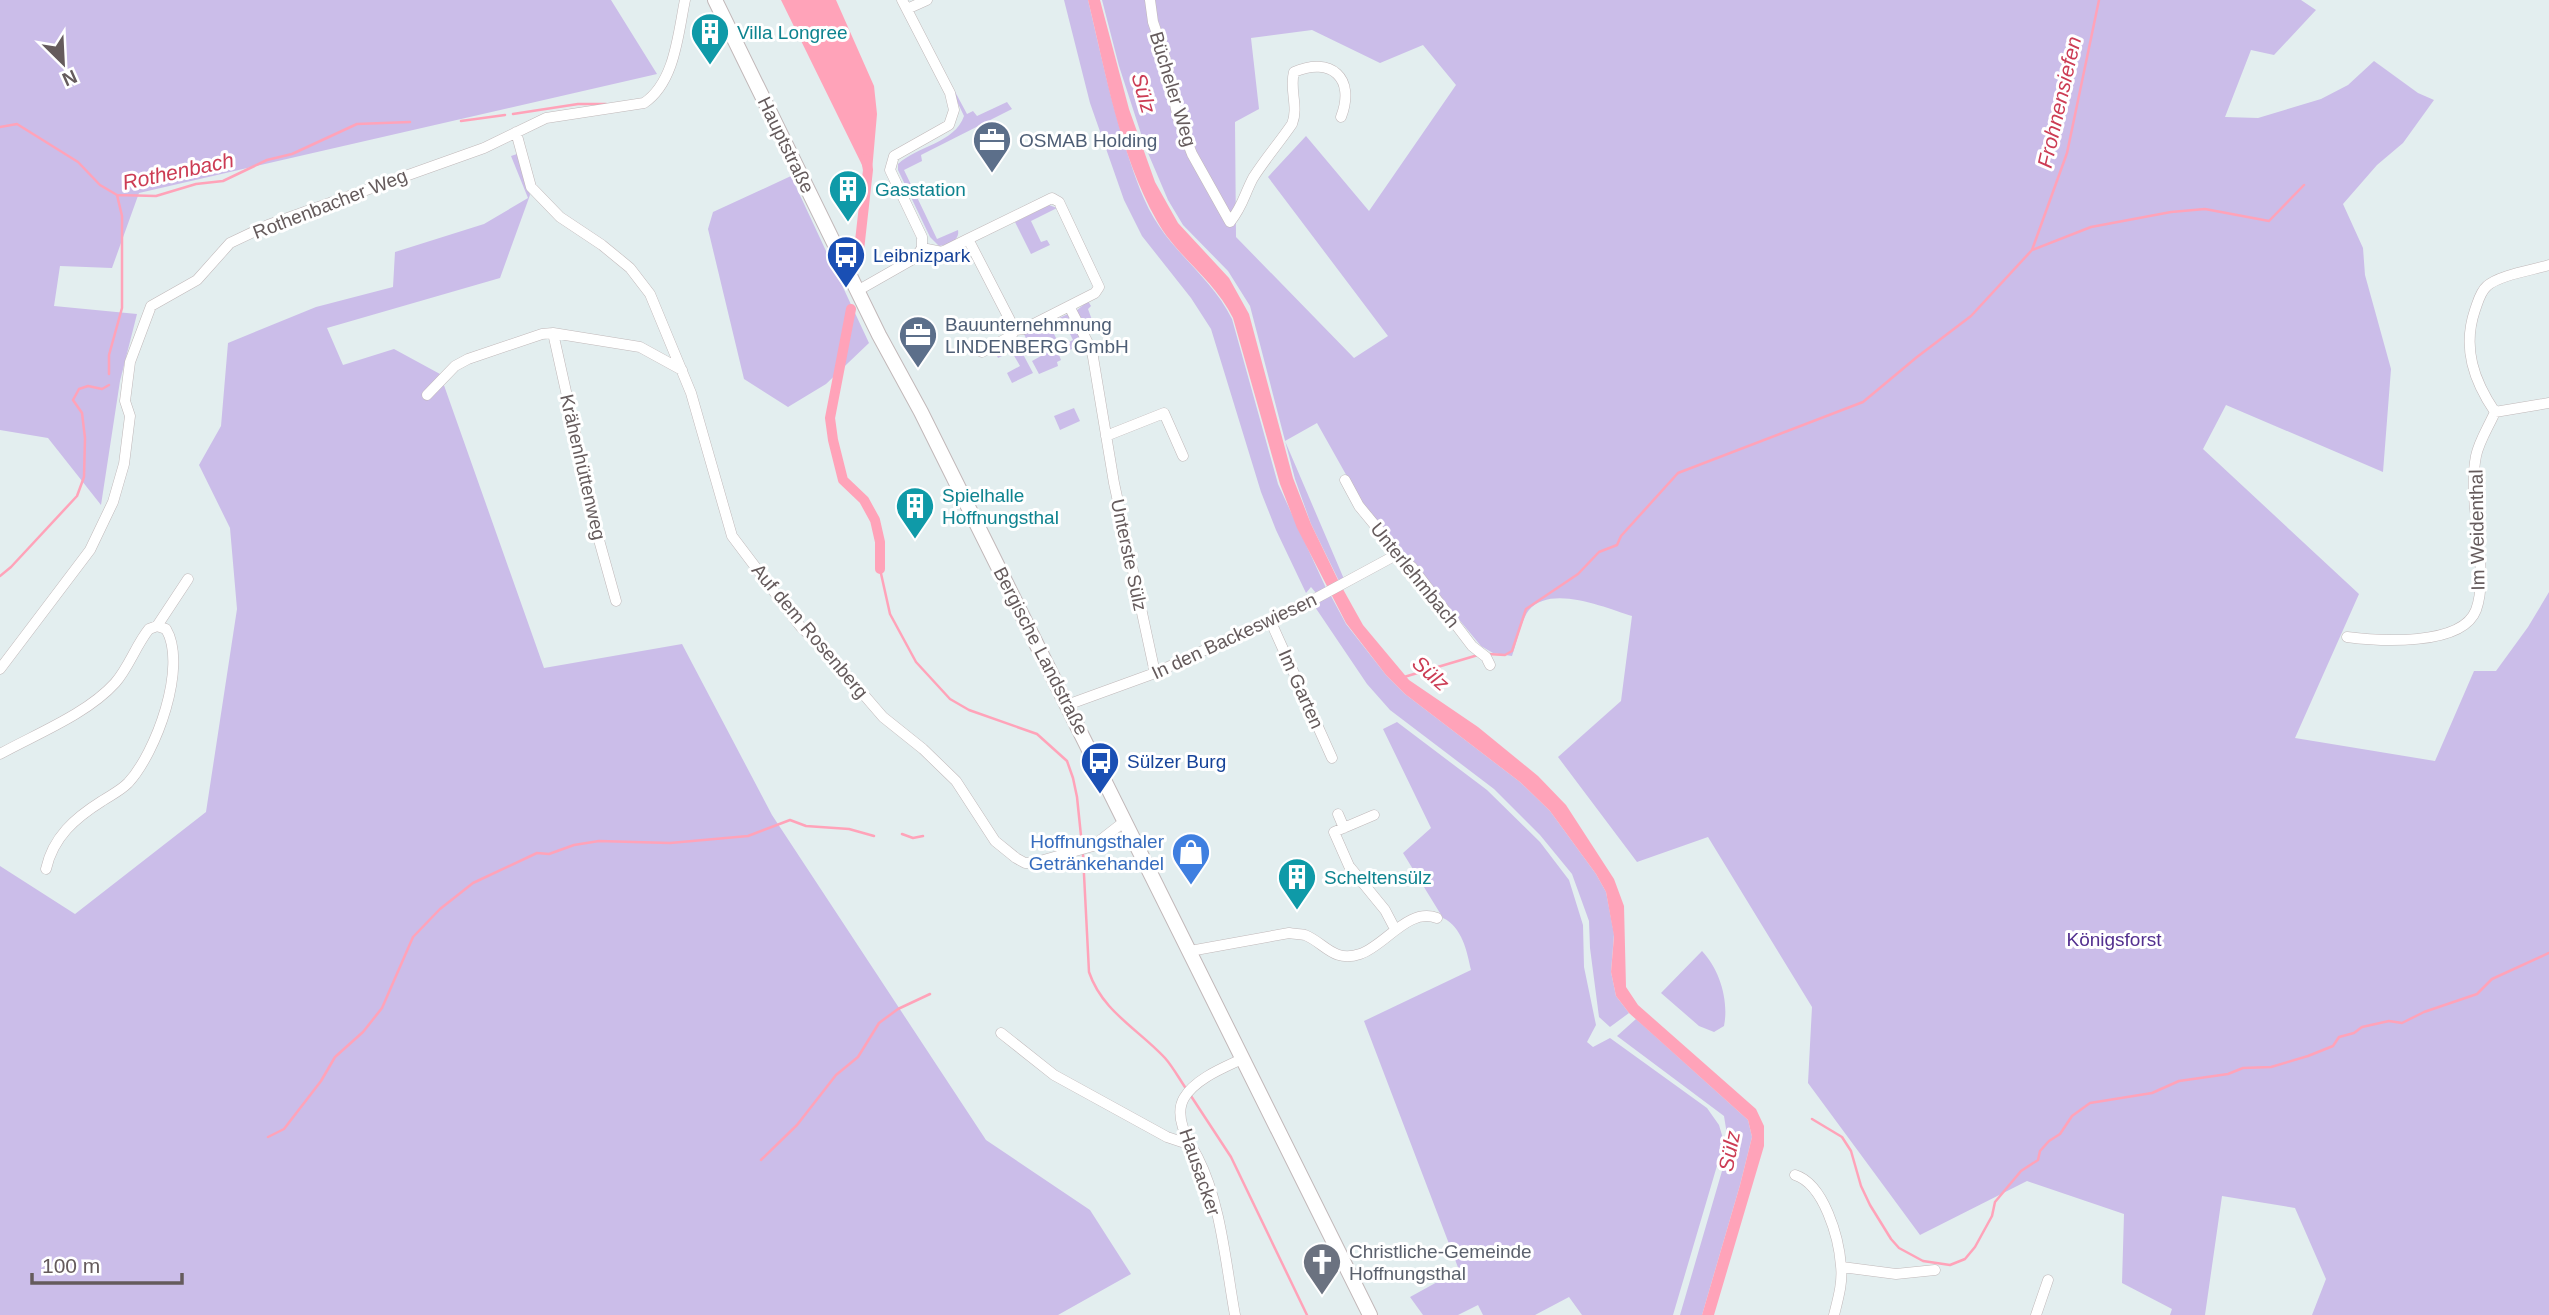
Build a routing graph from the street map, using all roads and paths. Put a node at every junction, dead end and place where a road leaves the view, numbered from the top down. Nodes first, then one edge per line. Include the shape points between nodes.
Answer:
1 (685, 0) edge
2 (715, 0) edge
3 (926, 0) edge
4 (1150, 0) edge
5 (905, 5) edge
6 (1341, 117) dead end
7 (516, 132) junction
8 (968, 239) junction
9 (922, 248) junction
10 (2549, 265) edge
11 (857, 290) junction
12 (1069, 306) junction
13 (1015, 330) junction
14 (553, 333) junction
15 (982, 352) dead end
16 (682, 370) junction
17 (427, 395) dead end
18 (2549, 403) edge
19 (2495, 412) junction
20 (1105, 436) junction
21 (1183, 456) dead end
22 (1345, 480) dead end
23 (1396, 555) junction
24 (188, 579) dead end
25 (616, 601) dead end
26 (1270, 620) junction
27 (157, 626) junction
28 (2347, 637) dead end
29 (1490, 665) dead end
30 (0, 669) edge
31 (1155, 673) junction
32 (1067, 705) junction
33 (0, 754) edge
34 (1332, 758) dead end
35 (1338, 814) dead end
36 (1374, 815) dead end
37 (1125, 821) junction
38 (1344, 828) junction
39 (46, 869) dead end
40 (1437, 918) dead end
41 (1395, 929) junction
42 (1190, 951) junction
43 (1001, 1033) dead end
44 (1242, 1059) junction
45 (1188, 1143) junction
46 (1795, 1175) dead end
47 (1842, 1267) junction
48 (1935, 1270) dead end
49 (2048, 1280) dead end
50 (1235, 1315) edge
51 (1370, 1315) edge
52 (1834, 1315) edge
53 (2036, 1315) edge

1 - 7 street, Rothenbacher Weg via 672,59 653,96 638,105 546,118
2 - 11 main road, Hauptstraße
3 - 5 street
4 - 6 street, Bücheler Weg via 1178,118 1192,154 1230,222 1295,117 1294,72 1312,66 1336,72 1343,83
5 - 9 street via 950,93 954,110 949,125 894,156 890,170 922,237
7 - 16 street, Auf dem Rosenberg via 531,187 560,217 630,268 650,294
7 - 30 street, Rothenbacher Weg via 230,243 197,280 151,306 130,362 125,401 130,416 113,502 89,550
8 - 9 street via 942,252
8 - 12 street via 1052,198 1059,202 1099,287
8 - 13 street
9 - 11 street via 915,258
10 - 19 street via 2499,279 2479,296 2472,320 2470,359
11 - 32 main road, Bergische Landstraße
12 - 13 street
12 - 20 street, Unterste Sülz via 1092,351
13 - 15 street via 1011,337
14 - 16 street via 640,347
14 - 17 street via 468,359
14 - 25 street, Krähenhüttenweg
16 - 37 street, Auf dem Rosenberg via 732,536 800,626 883,717 956,780 1001,847 1025,863 1033,863 1082,850
18 - 19 street
19 - 28 street, Im Weidenthal via 2476,456 2480,588 2475,612 2465,624 2443,635 2392,642
20 - 21 street via 1164,413
20 - 31 street, Unterste Sülz
22 - 23 street, Unterlehmbach
23 - 26 street, In den Backeswiesen
23 - 29 street, Unterlehmbach via 1412,567
24 - 27 street
26 - 31 street, In den Backeswiesen
26 - 34 street, Im Garten
27 - 33 street via 149,629 115,683 100,697
27 - 39 street via 166,629 174,654 166,705 146,757 129,782 61,835 50,851
31 - 32 street, In den Backeswiesen
32 - 37 main road, Bergische Landstraße
35 - 38 street
36 - 38 street
37 - 42 main road, Bergische Landstraße
38 - 41 street via 1334,832 1349,866
40 - 41 street via 1429,915
41 - 42 street via 1373,948 1348,957 1326,951 1305,935 1289,933
42 - 44 main road, Bergische Landstraße
43 - 45 street via 1054,1075 1167,1137
44 - 45 street, Hausacker via 1214,1072 1184,1098
44 - 51 main road, Bergische Landstraße
45 - 50 street, Hausacker via 1211,1193
46 - 47 street via 1808,1182 1824,1206
47 - 48 street via 1896,1274
47 - 52 street
49 - 53 street

